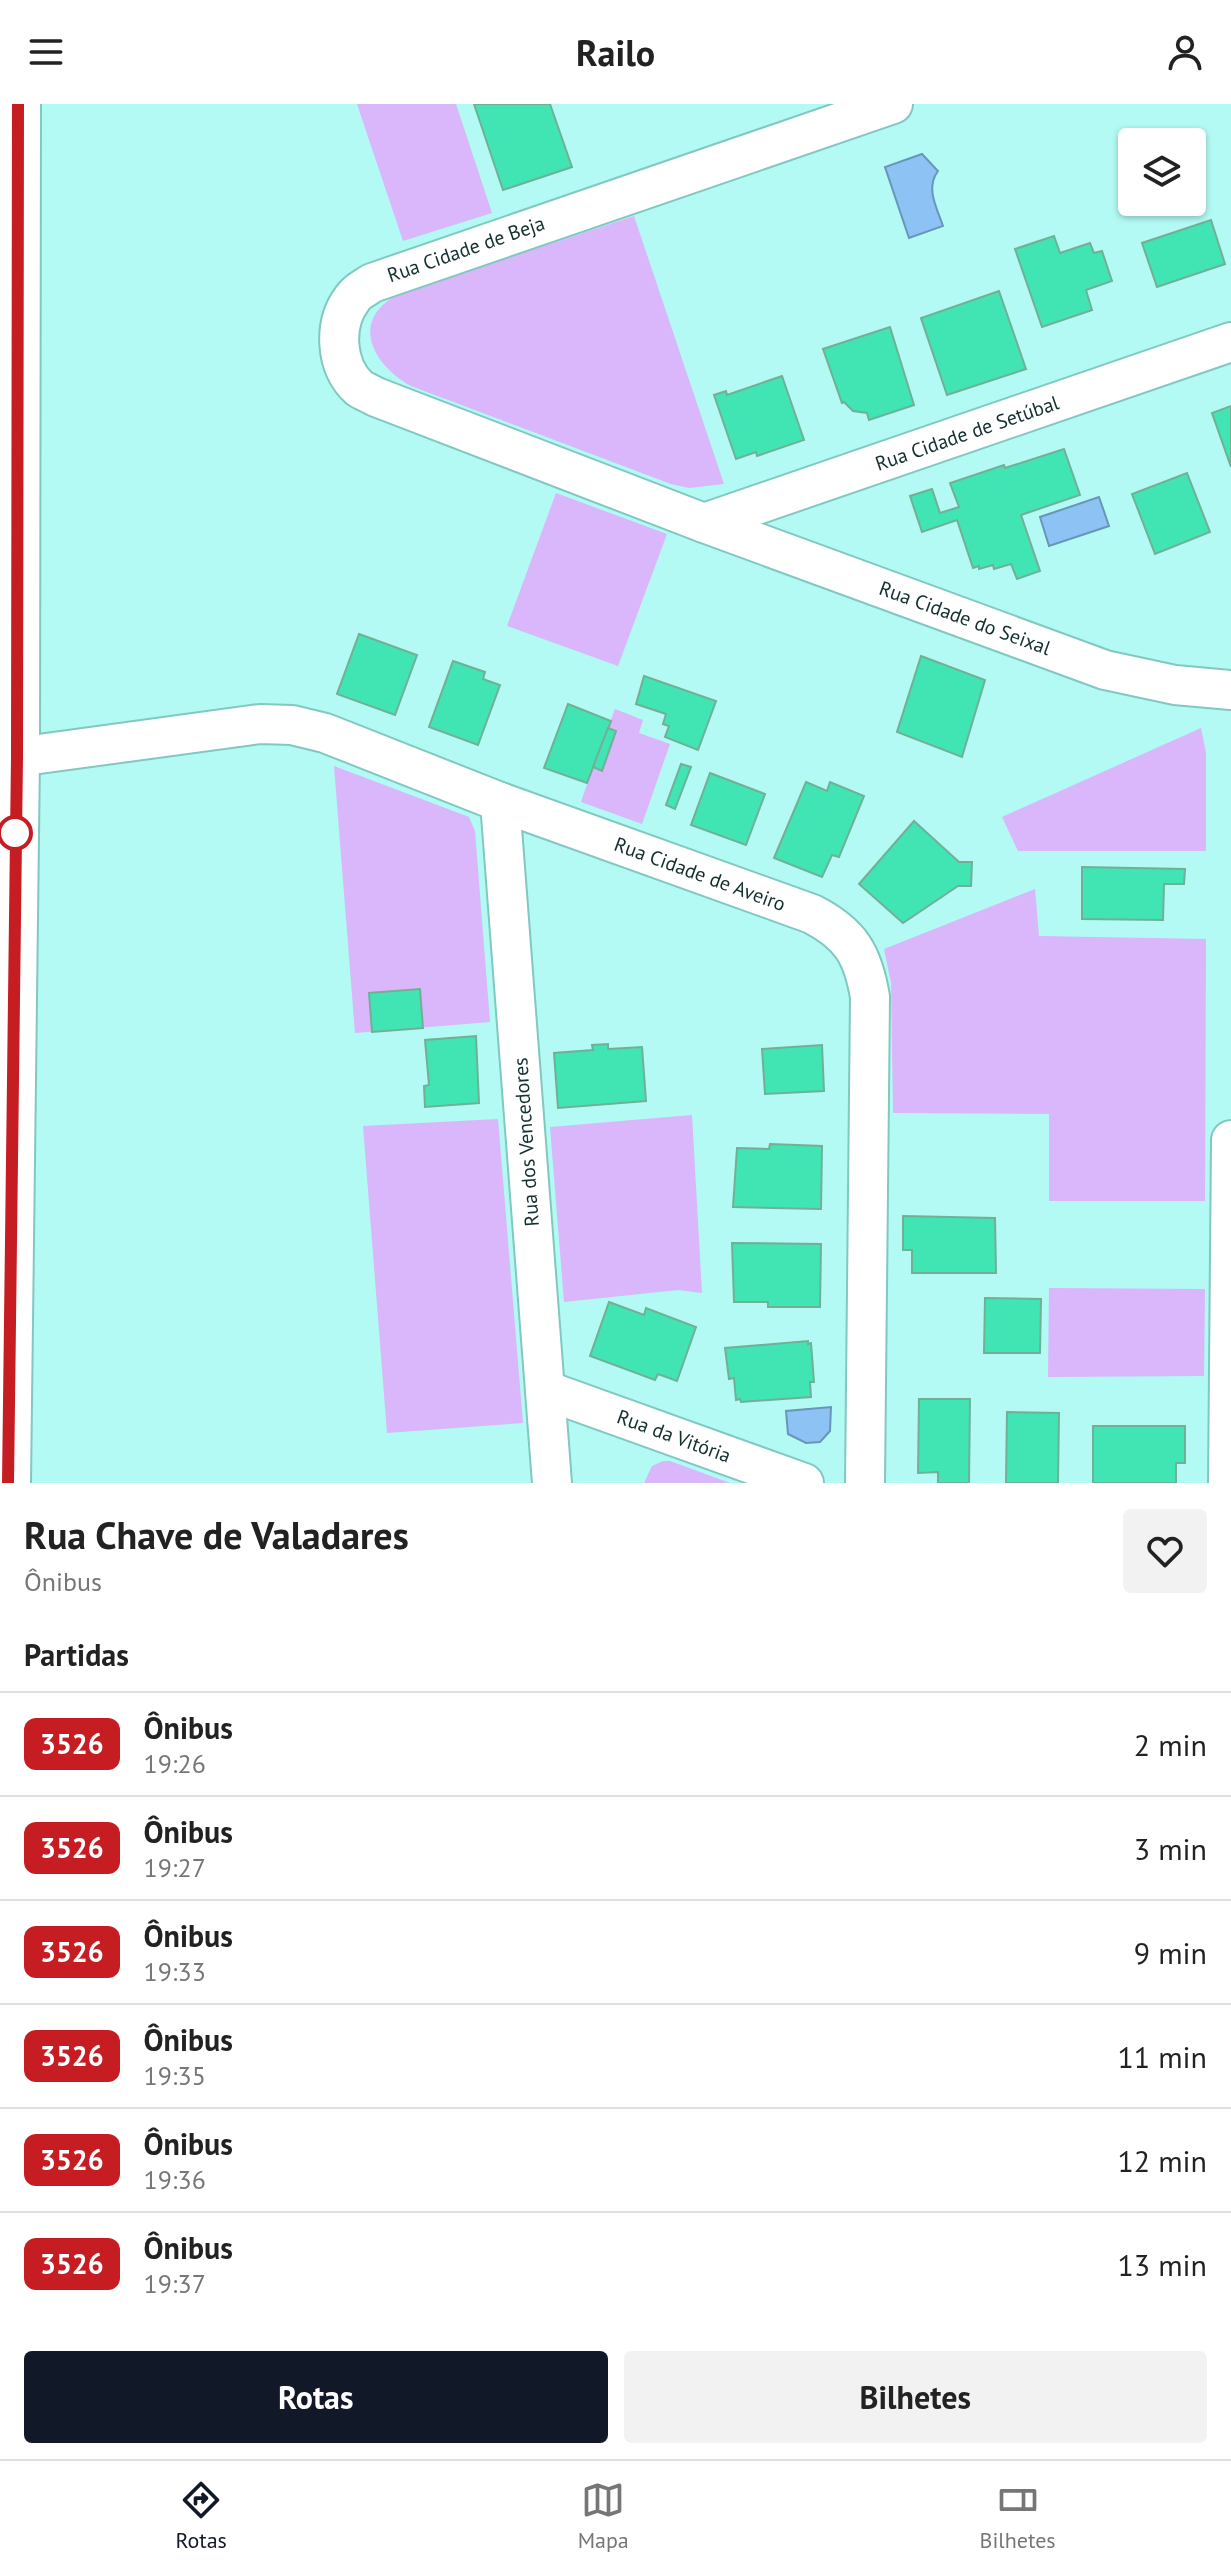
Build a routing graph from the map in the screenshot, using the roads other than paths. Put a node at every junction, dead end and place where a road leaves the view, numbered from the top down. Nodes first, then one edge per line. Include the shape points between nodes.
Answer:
1 (18, 104) edge
2 (893, 104) edge
3 (1231, 342) edge
4 (704, 523) junction
5 (1231, 690) edge
6 (17, 757) junction
7 (500, 802) junction
8 (1231, 1140) edge
9 (545, 1390) junction
10 (8, 1483) edge
11 (552, 1483) edge
12 (804, 1483) edge
13 (865, 1483) edge
14 (1228, 1483) edge

1 - 6 street
2 - 4 street, Rua Cidade de Beja via 392,274 353,296 341,317 339,345 345,367 359,387 376,397
3 - 4 street, Rua Cidade de Setúbal
4 - 5 street, Rua Cidade do Seixal via 1105,670
6 - 7 street, Rua Cidade de Aveiro via 260,724 292,725
6 - 10 street
7 - 9 street, Rua dos Vencedores
7 - 13 street, Rua Cidade de Aveiro via 812,914 834,925 853,944 870,997
8 - 14 street
9 - 11 street, Rua dos Vencedores
9 - 12 street, Rua da Vitória

